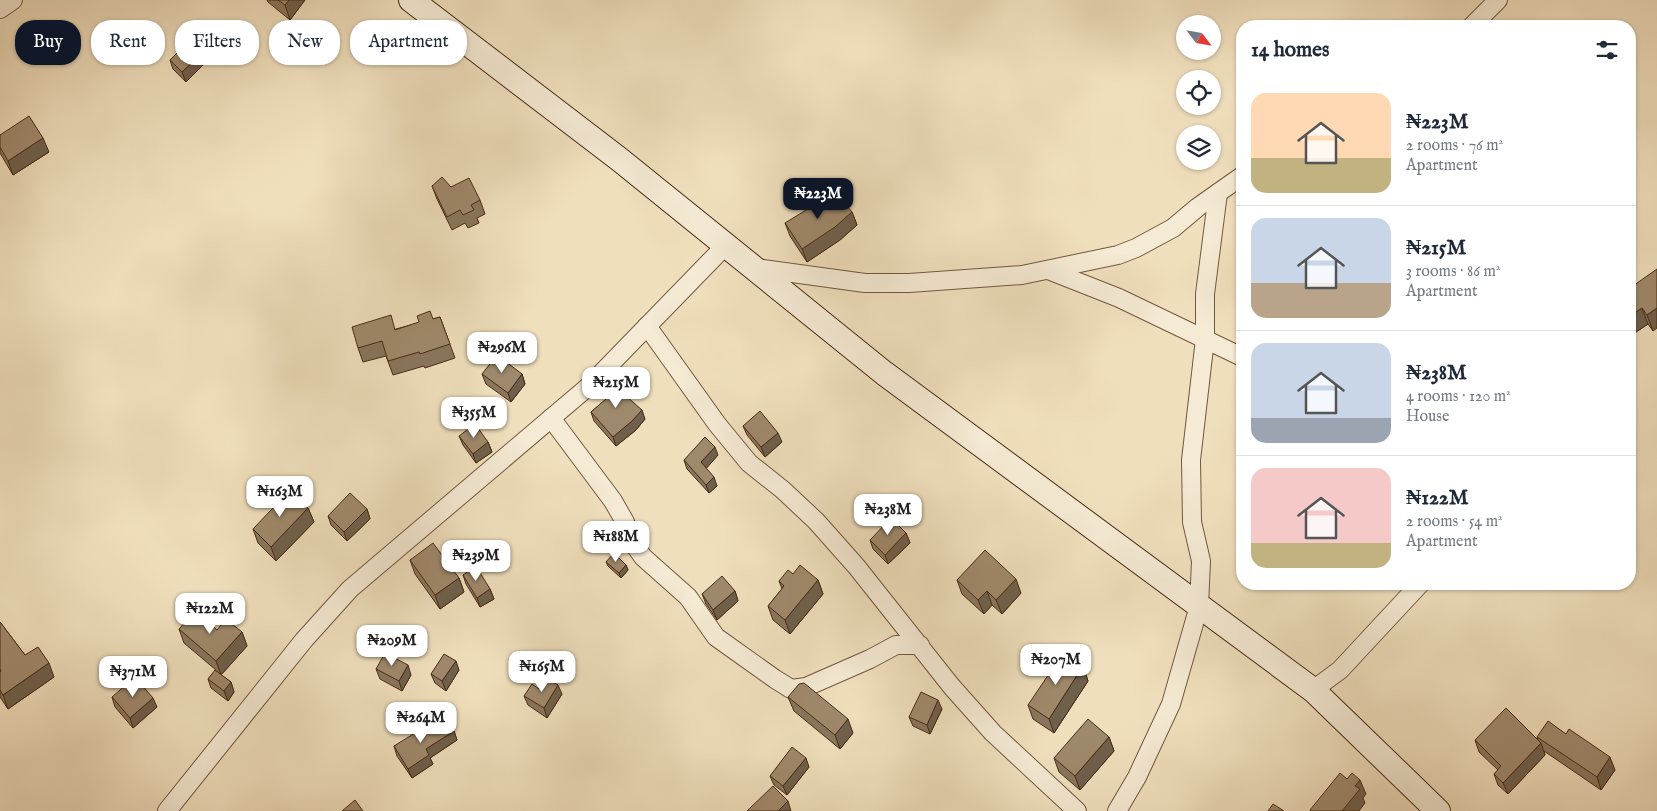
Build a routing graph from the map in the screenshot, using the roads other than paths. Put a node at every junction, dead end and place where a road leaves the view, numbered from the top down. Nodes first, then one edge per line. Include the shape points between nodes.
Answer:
1 (13, 0) edge
2 (412, 0) edge
3 (1498, 0) edge
4 (0, 8) edge
5 (1478, 20) edge
6 (1236, 180) edge
7 (1218, 193) junction
8 (726, 245) junction
9 (754, 268) junction
10 (1048, 270) junction
11 (647, 326) junction
12 (1205, 338) junction
13 (1236, 354) edge
14 (551, 418) junction
15 (1414, 590) edge
16 (1199, 606) junction
17 (920, 646) junction
18 (1313, 690) junction
19 (167, 811) edge
20 (1077, 811) edge
21 (1117, 811) edge
22 (1438, 811) edge

1 - 4 street
2 - 8 main road
3 - 5 street
6 - 7 street
7 - 10 street via 1173,228 1136,248 1118,256
7 - 12 street via 1205,294
8 - 9 main road
8 - 11 street
9 - 10 street via 865,283 1022,275
9 - 16 main road via 884,373
10 - 12 street via 1119,298
11 - 14 street via 589,386
11 - 17 street via 749,463 816,521
12 - 13 street
12 - 16 street via 1191,460 1192,522 1201,562
14 - 17 street via 613,501 631,540 643,557 688,597 716,637 775,680 791,689 806,687 896,645
14 - 19 street via 350,589 304,640
15 - 18 street via 1340,670
16 - 18 main road
16 - 21 street via 1171,704 1137,777
17 - 20 street via 993,733
18 - 22 main road

